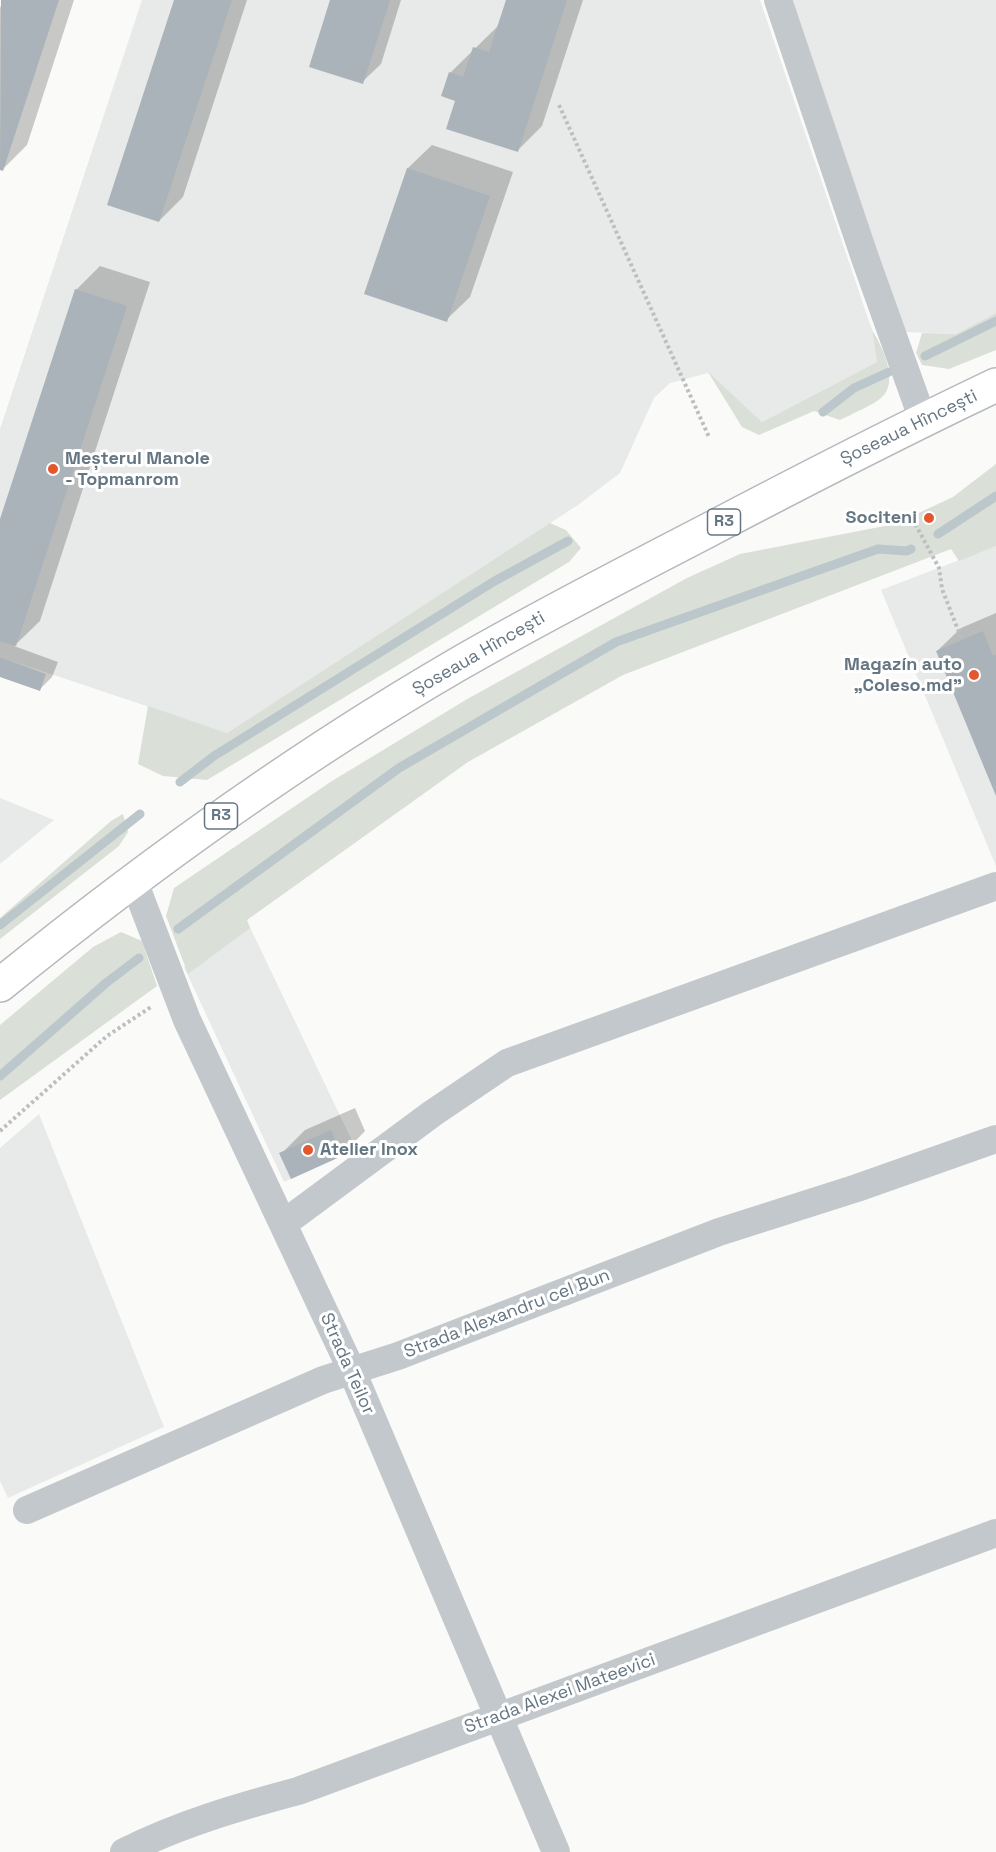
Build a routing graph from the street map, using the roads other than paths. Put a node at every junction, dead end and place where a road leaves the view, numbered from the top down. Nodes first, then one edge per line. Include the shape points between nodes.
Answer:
1 (778, 0) edge
2 (996, 385) edge
3 (923, 420) junction
4 (133, 879) junction
5 (996, 886) edge
6 (0, 985) edge
7 (996, 1139) edge
8 (283, 1224) junction
9 (352, 1371) junction
10 (27, 1510) dead end
11 (996, 1533) edge
12 (501, 1717) junction
13 (124, 1852) edge
14 (556, 1852) edge

1 - 3 street
2 - 3 highway, Șoseaua Hîncești / R3
3 - 4 highway, Șoseaua Hîncești / R3 via 455,666 301,762
4 - 6 highway, Șoseaua Hîncești / R3
4 - 8 street, Strada Teilor via 176,990
5 - 8 street via 507,1063
7 - 9 street, Strada Alexandru cel Bun via 719,1232
8 - 9 street, Strada Teilor
9 - 10 street, Strada Alexandru cel Bun via 323,1380
9 - 12 street, Strada Teilor
11 - 12 street, Strada Alexei Mateevici
12 - 13 street, Strada Alexei Mateevici via 298,1791 232,1808
12 - 14 street, Strada Teilor

